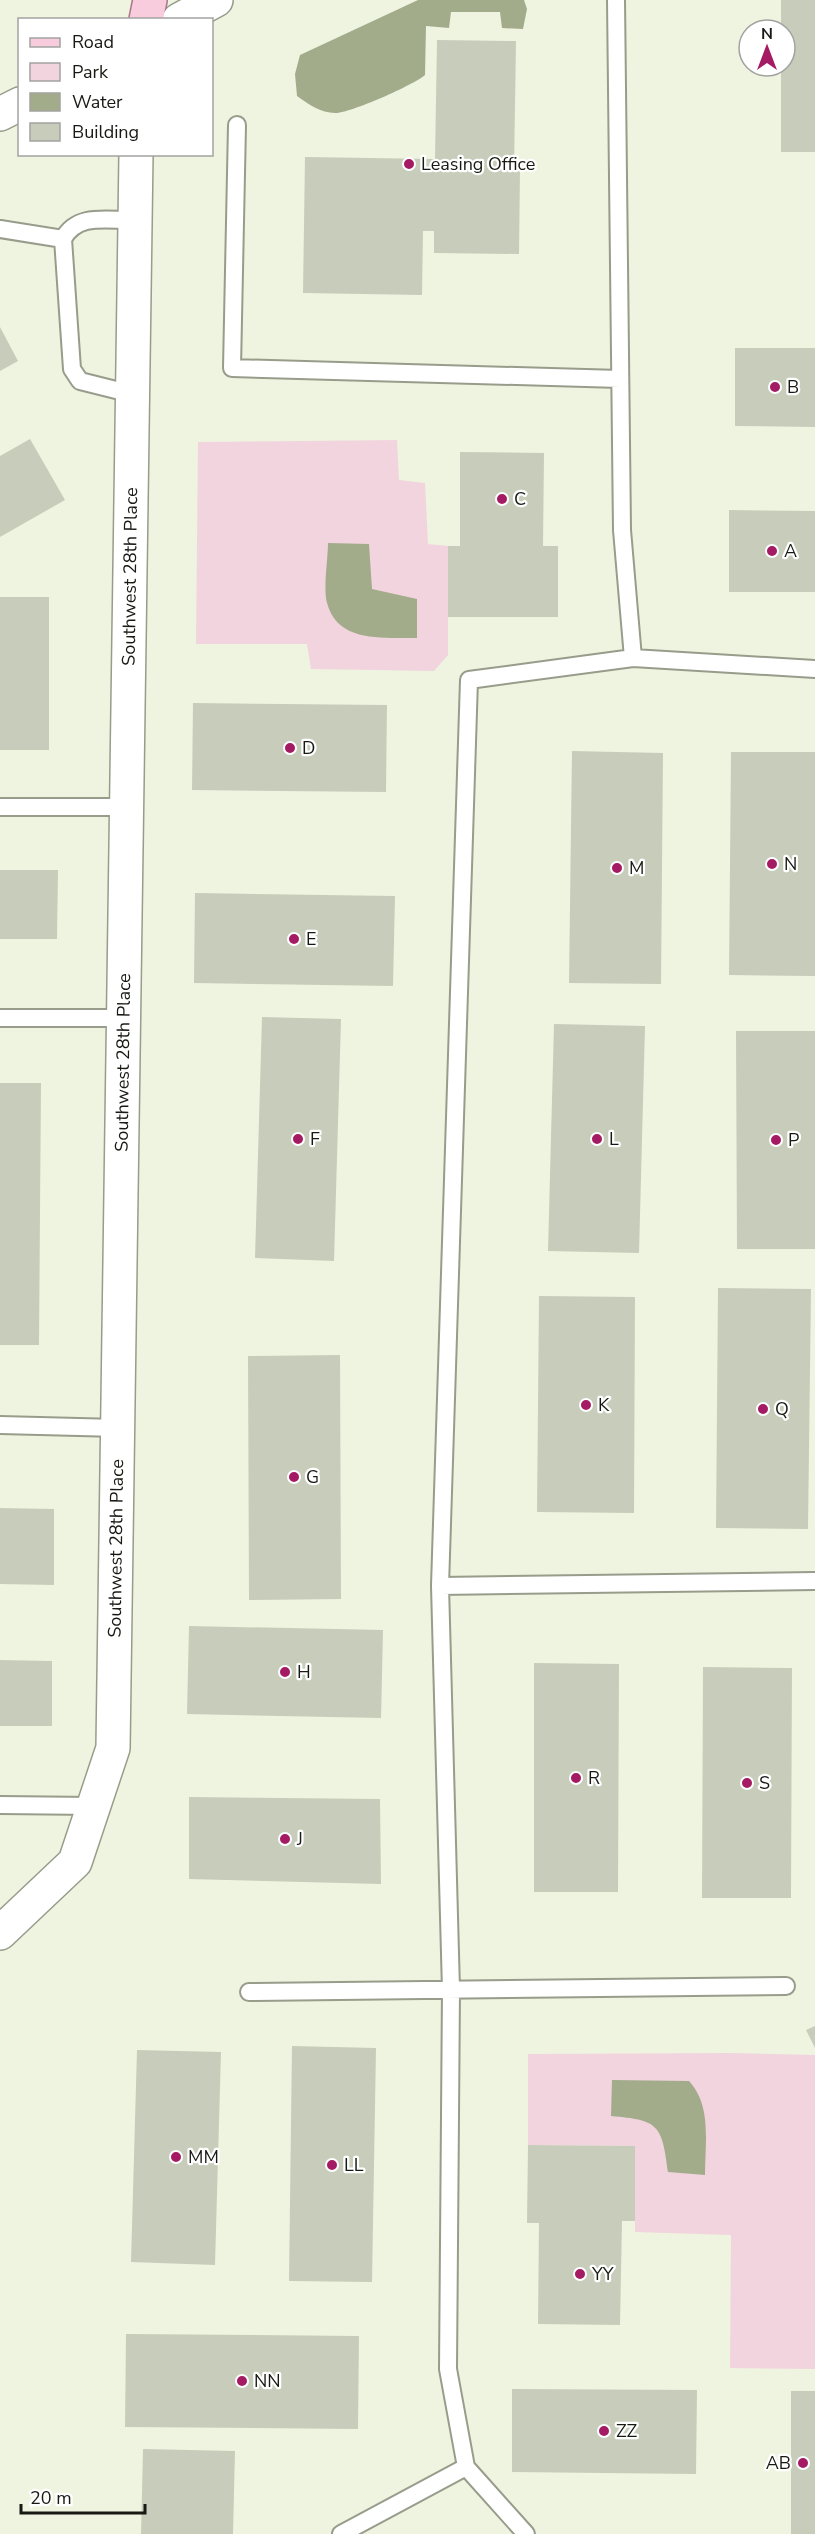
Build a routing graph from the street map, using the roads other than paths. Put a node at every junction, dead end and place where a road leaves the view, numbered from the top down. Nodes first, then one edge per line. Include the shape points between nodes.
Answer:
1 (150, 0) edge
2 (216, 0) edge
3 (616, 0) edge
4 (146, 18) edge
5 (183, 18) edge
6 (18, 105) edge
7 (0, 114) edge
8 (237, 125) dead end
9 (136, 156) edge
10 (135, 220) junction
11 (0, 230) edge
12 (63, 239) junction
13 (620, 379) junction
14 (132, 394) junction
15 (633, 658) junction
16 (815, 669) edge
17 (0, 807) edge
18 (126, 807) junction
19 (0, 1018) edge
20 (123, 1018) junction
21 (0, 1425) edge
22 (118, 1428) junction
23 (815, 1581) edge
24 (440, 1586) junction
25 (0, 1805) edge
26 (94, 1806) junction
27 (0, 1933) edge
28 (786, 1986) dead end
29 (451, 1990) junction
30 (249, 1992) dead end
31 (466, 2467) junction
32 (341, 2534) edge
33 (526, 2534) edge

1 - 4 main road
2 - 5 street
3 - 13 lane
6 - 7 street
8 - 13 lane via 232,368
9 - 10 street, Southwest 28th Place
10 - 12 lane via 80,221 70,227
10 - 14 street, Southwest 28th Place
11 - 12 lane
12 - 14 lane via 75,376 80,381
13 - 15 lane via 621,530
14 - 18 street, Southwest 28th Place
15 - 16 lane
15 - 24 lane via 469,680
17 - 18 lane
18 - 20 street, Southwest 28th Place
19 - 20 lane
20 - 22 street, Southwest 28th Place
21 - 22 lane
22 - 26 street, Southwest 28th Place via 113,1748
23 - 24 lane
24 - 29 lane
25 - 26 lane
26 - 27 street, Southwest 28th Place via 75,1863
28 - 29 lane
29 - 30 lane
29 - 31 lane via 448,2369
31 - 32 lane
31 - 33 lane

